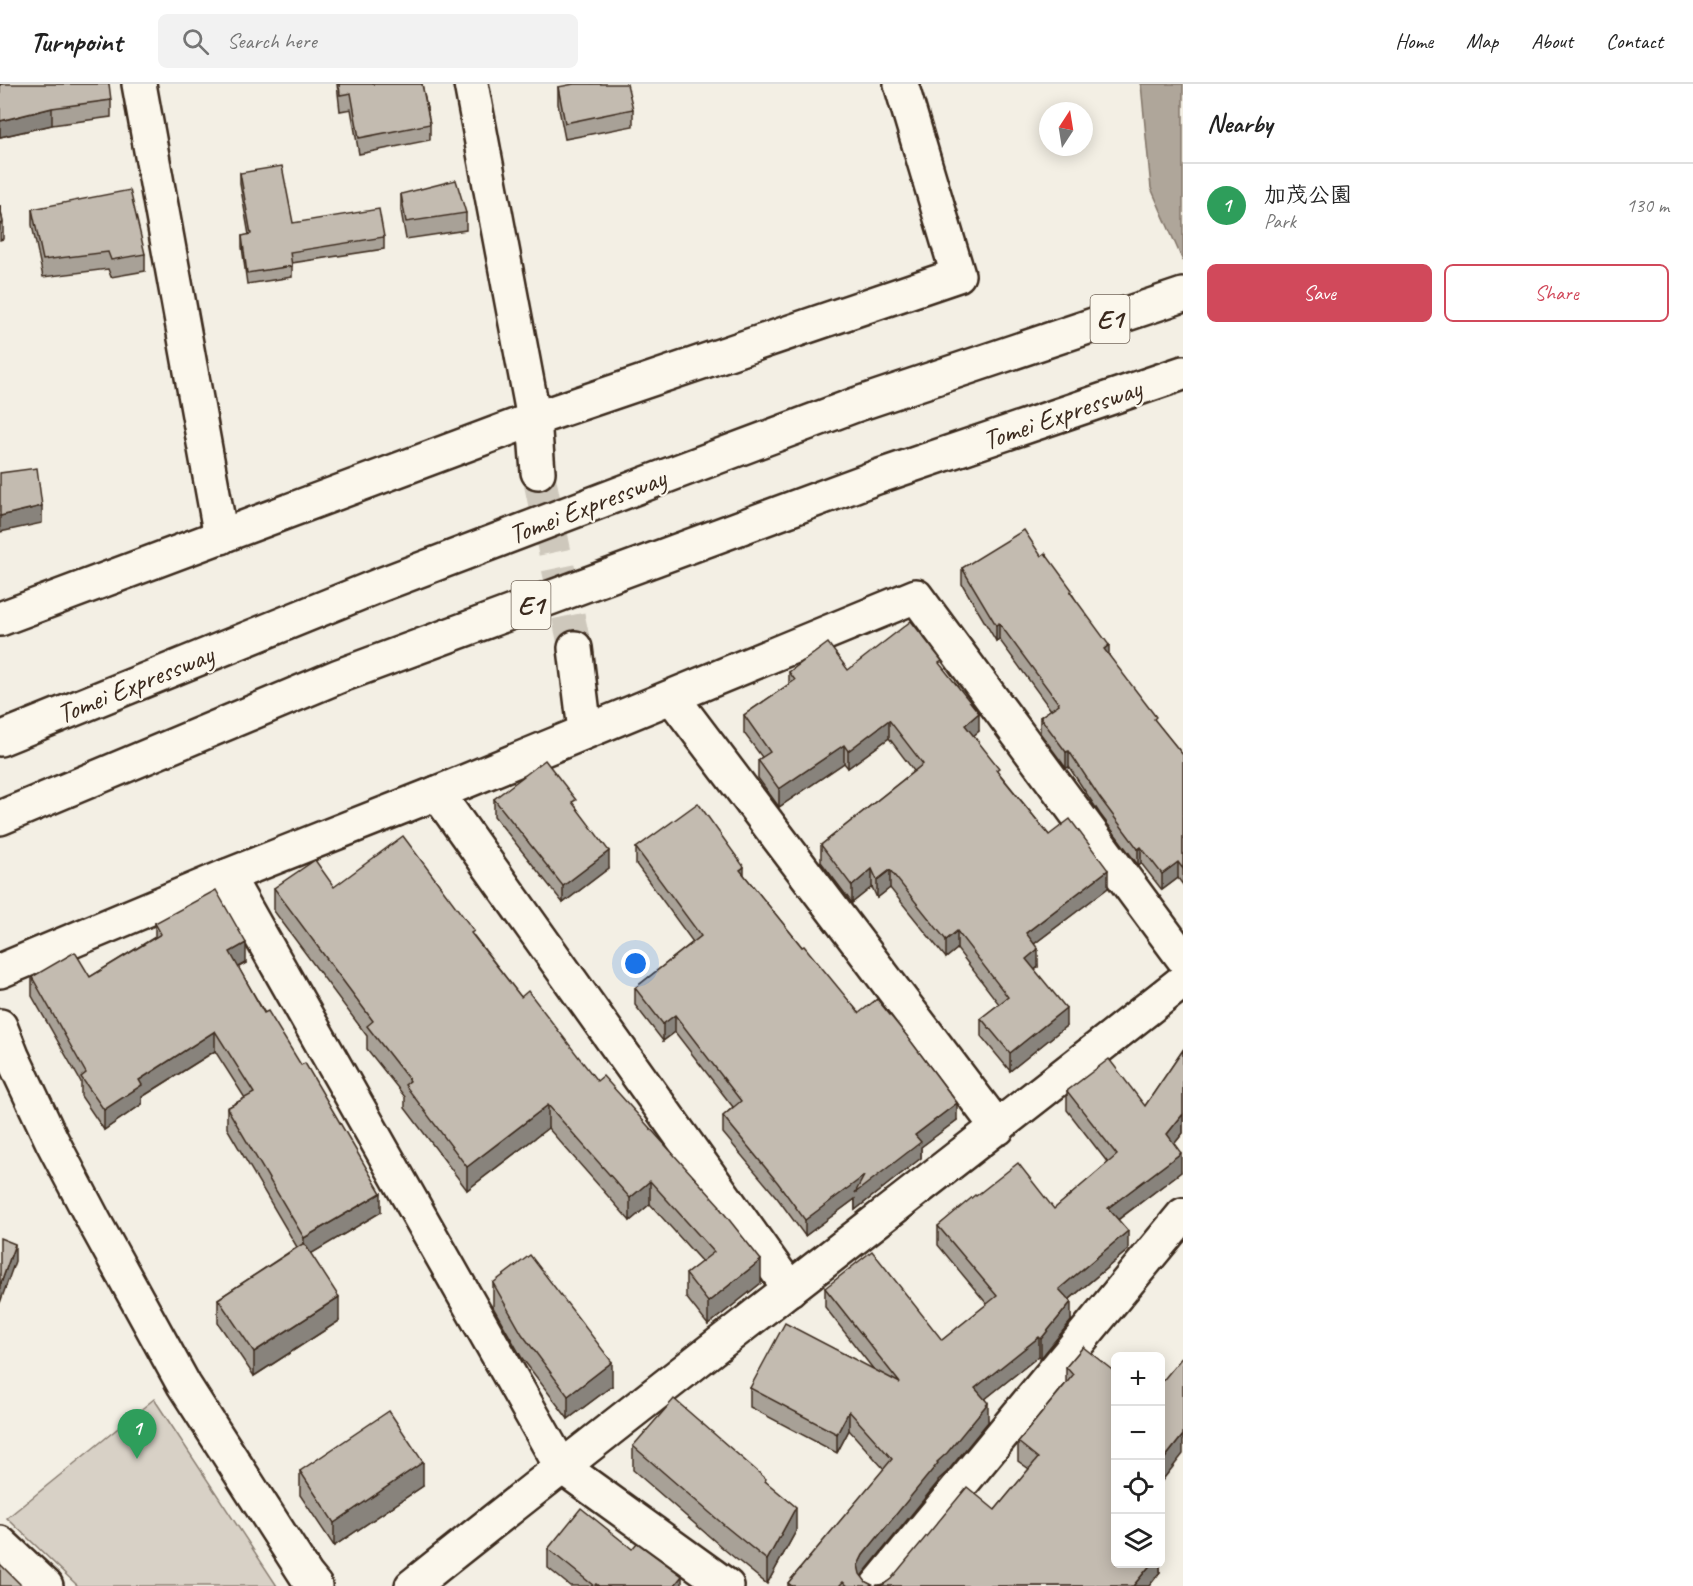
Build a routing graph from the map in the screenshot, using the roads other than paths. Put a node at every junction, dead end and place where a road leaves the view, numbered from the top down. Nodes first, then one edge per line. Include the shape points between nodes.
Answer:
1 (139, 84) edge
2 (471, 84) edge
3 (901, 84) edge
4 (1183, 295) edge
5 (1183, 374) edge
6 (534, 419) junction
7 (538, 472) tunnel mouth
8 (221, 537) junction
9 (0, 620) edge
10 (574, 648) tunnel mouth
11 (672, 697) junction
12 (585, 731) junction
13 (0, 739) edge
14 (437, 794) junction
15 (0, 818) edge
16 (227, 876) junction
17 (1183, 958) edge
18 (0, 971) edge
19 (1183, 981) edge
20 (0, 1026) edge
21 (998, 1128) junction
22 (1183, 1215) edge
23 (790, 1289) junction
24 (561, 1466) junction
25 (0, 1543) edge
26 (46, 1586) edge
27 (315, 1586) edge
28 (412, 1586) edge
29 (727, 1586) edge
30 (877, 1586) edge

1 - 8 main road
2 - 6 main road
3 - 6 main road via 958,275
4 - 13 main road, Tomei Expressway / E1 via 855,405 630,489
5 - 15 main road, Tomei Expressway / E1 via 877,477 339,676
6 - 7 main road
6 - 8 main road
8 - 9 main road
10 - 12 main road
11 - 12 main road
11 - 17 main road via 916,596
11 - 21 main road
12 - 14 main road
14 - 16 main road
14 - 23 main road
16 - 18 main road
16 - 24 main road
19 - 21 main road
20 - 27 main road via 52,1141 184,1385
21 - 23 main road
22 - 30 main road
23 - 24 main road
24 - 28 main road
24 - 29 main road
25 - 26 main road

